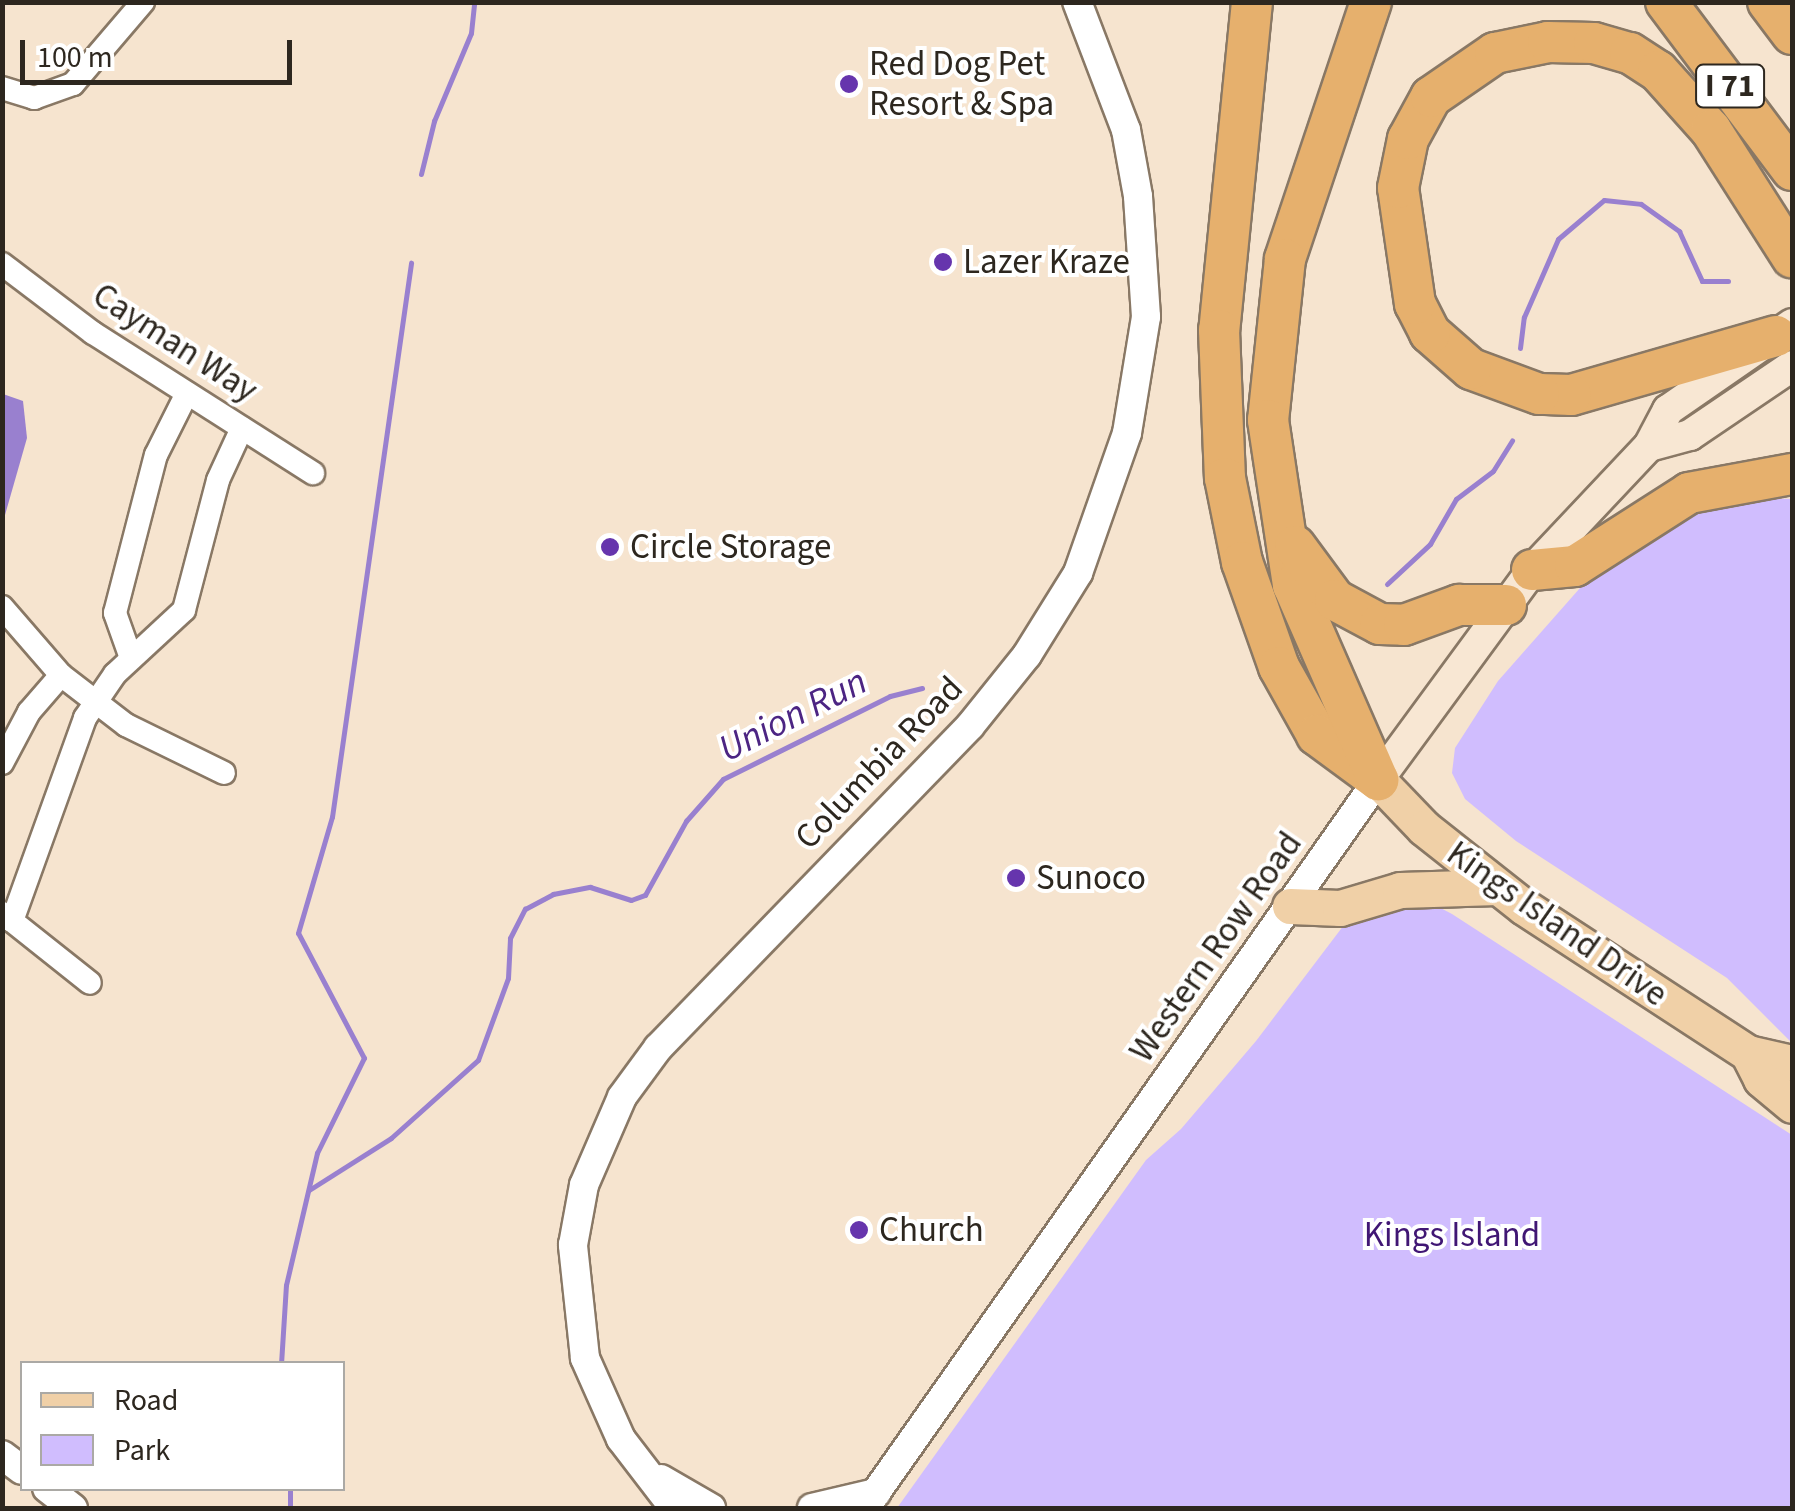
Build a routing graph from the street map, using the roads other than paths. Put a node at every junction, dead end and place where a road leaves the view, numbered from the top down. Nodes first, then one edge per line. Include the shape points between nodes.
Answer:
1 (143, 2) edge
2 (1077, 2) edge
3 (1252, 2) edge
4 (1371, 2) edge
5 (1666, 2) edge
6 (1768, 2) edge
7 (1792, 34) edge
8 (2, 88) edge
9 (1792, 170) edge
10 (1791, 256) edge
11 (2, 264) edge
12 (1787, 342) edge
13 (187, 393) junction
14 (242, 428) junction
15 (313, 473) dead end
16 (1792, 474) edge
17 (1284, 530) junction
18 (1532, 570) junction
19 (1506, 604) junction
20 (2, 608) edge
21 (131, 658) junction
22 (61, 675) junction
23 (95, 702) junction
24 (2, 764) edge
25 (224, 773) dead end
26 (1378, 780) junction
27 (1497, 888) junction
28 (1290, 906) junction
29 (7, 917) edge
30 (90, 983) dead end
31 (1748, 1053) junction
32 (1792, 1064) edge
33 (1792, 1105) edge
34 (645, 1476) junction
35 (51, 1491) edge
36 (870, 1500) edge
37 (73, 1508) edge
38 (674, 1508) edge
39 (712, 1508) edge
40 (812, 1508) edge

1 - 8 street via 73,84 34,98
2 - 34 street, Columbia Road via 1110,78 1138,196 1146,317 1127,433 1078,572 1027,656 970,726 658,1048 603,1136 584,1185 573,1286 594,1388
3 - 26 highway via 1220,330 1225,478 1242,562 1280,667 1318,736
4 - 17 highway via 1306,180 1273,326 1268,420
5 - 9 highway, I 71
6 - 7 highway, I 71
10 - 12 highway via 1685,98 1630,53 1594,43 1548,42 1496,53 1431,96 1408,139 1398,188 1415,304 1430,333 1471,368 1539,394 1571,396
11 - 13 street, Cayman Way
12 - 18 main road, Western Row Road via 1668,410 1649,446
13 - 14 street, Cayman Way
13 - 21 street via 156,455 115,613
14 - 15 street, Cayman Way
14 - 21 street via 218,480 184,610
16 - 18 highway via 1688,493 1574,566
17 - 19 highway via 1317,583 1356,615 1380,624 1404,625 1459,606
17 - 26 highway via 1299,600 1359,724
18 - 19 main road, Western Row Road
19 - 26 main road, Western Row Road
20 - 22 street
21 - 23 street
22 - 23 street
22 - 24 street via 29,712
23 - 25 street via 150,739
23 - 29 street
26 - 27 main road, Kings Island Drive
26 - 28 street, Western Row Road
27 - 28 main road via 1400,890 1340,908
27 - 31 main road, Kings Island Drive
28 - 36 street, Western Row Road
29 - 30 street
31 - 32 main road, Kings Island Drive
31 - 33 main road, Kings Island Drive via 1761,1079
34 - 38 street, Columbia Road
34 - 39 street via 668,1480
35 - 37 street
36 - 40 street

